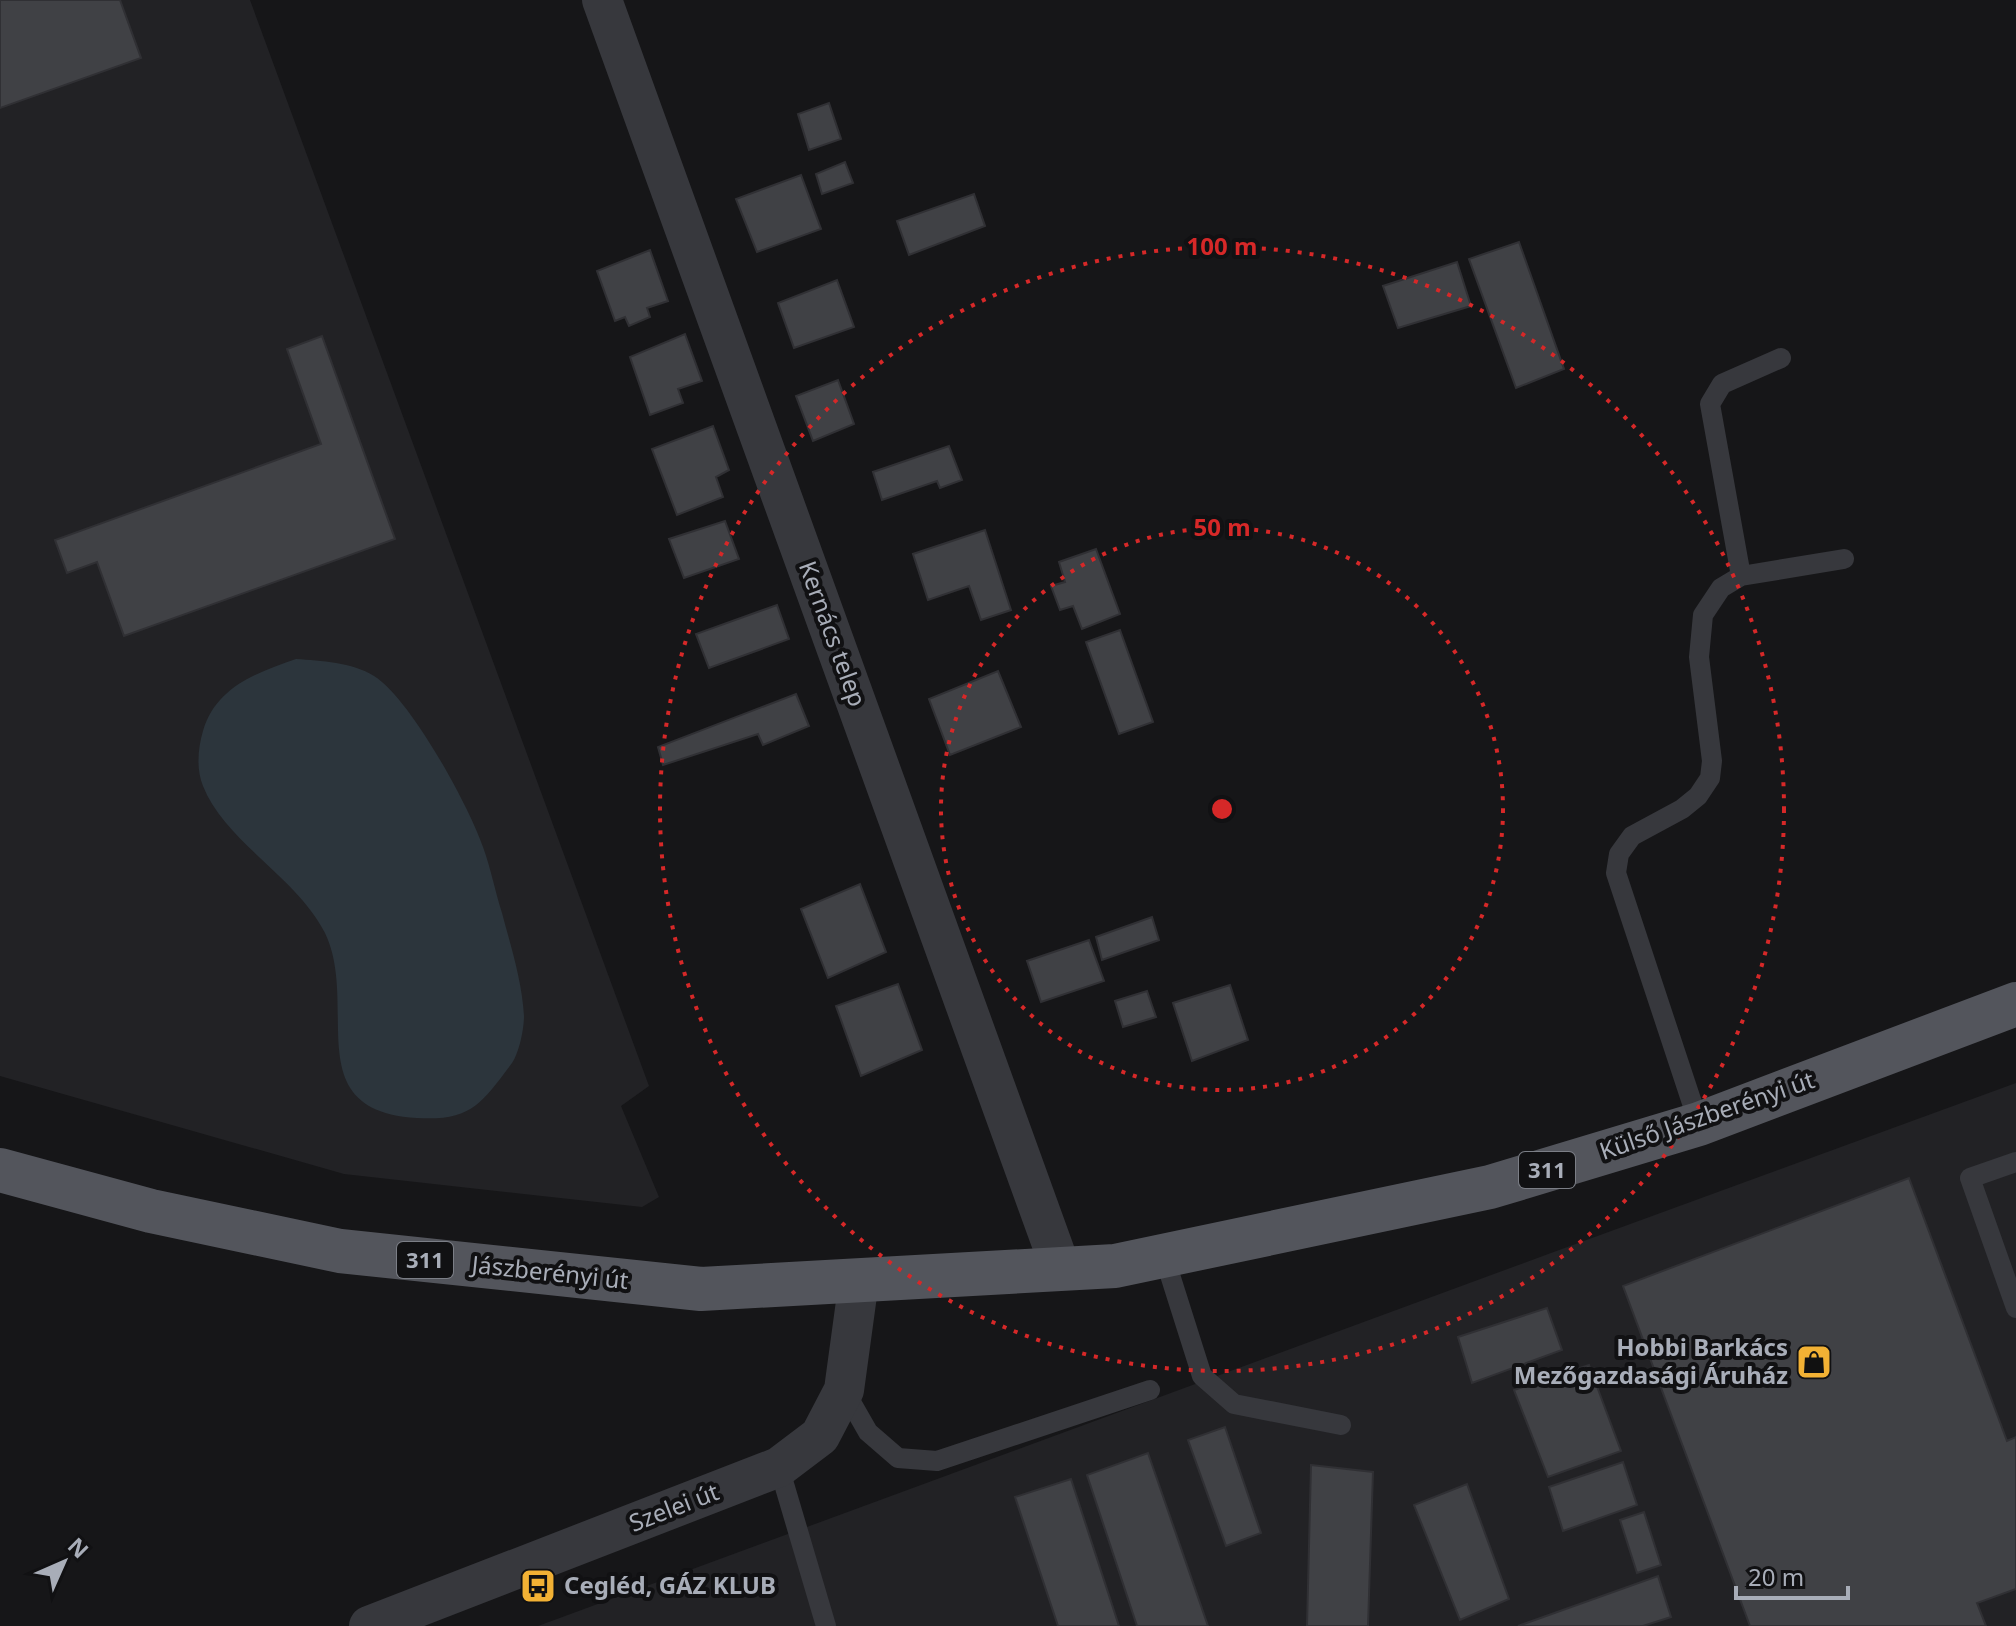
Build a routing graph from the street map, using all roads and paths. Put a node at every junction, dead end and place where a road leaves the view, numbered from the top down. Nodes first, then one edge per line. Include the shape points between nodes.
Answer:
1 (602, 0) edge
2 (1781, 358) dead end
3 (1844, 559) dead end
4 (1741, 576) junction
5 (2016, 1004) edge
6 (1699, 1124) junction
7 (2016, 1162) edge
8 (0, 1170) edge
9 (1164, 1256) junction
10 (1061, 1269) junction
11 (859, 1280) junction
12 (2016, 1308) edge
13 (844, 1390) junction
14 (1150, 1390) dead end
15 (1341, 1425) dead end
16 (779, 1467) junction
17 (369, 1626) edge
18 (826, 1626) edge

1 - 10 street, Kernács telep
2 - 4 lane via 1722,384 1710,404
3 - 4 lane
4 - 6 lane via 1721,588 1703,615 1699,657 1710,778 1682,809 1632,836 1619,854 1616,873
5 - 6 main road, Külső Jászberényi út / 311
6 - 9 main road, Külső Jászberényi út / 311 via 1490,1187
7 - 12 lane via 1970,1178
8 - 11 main road, Jászberényi út / 311 via 151,1211 340,1251 701,1289
9 - 10 main road, Külső Jászberényi út / 311
9 - 15 lane via 1202,1376 1234,1404
10 - 11 main road, Jászberényi út / 311
11 - 13 street, Szelei út
13 - 14 lane via 868,1432 898,1458 937,1461
13 - 16 street, Szelei út via 820,1436
16 - 17 street, Szelei út
16 - 18 lane

